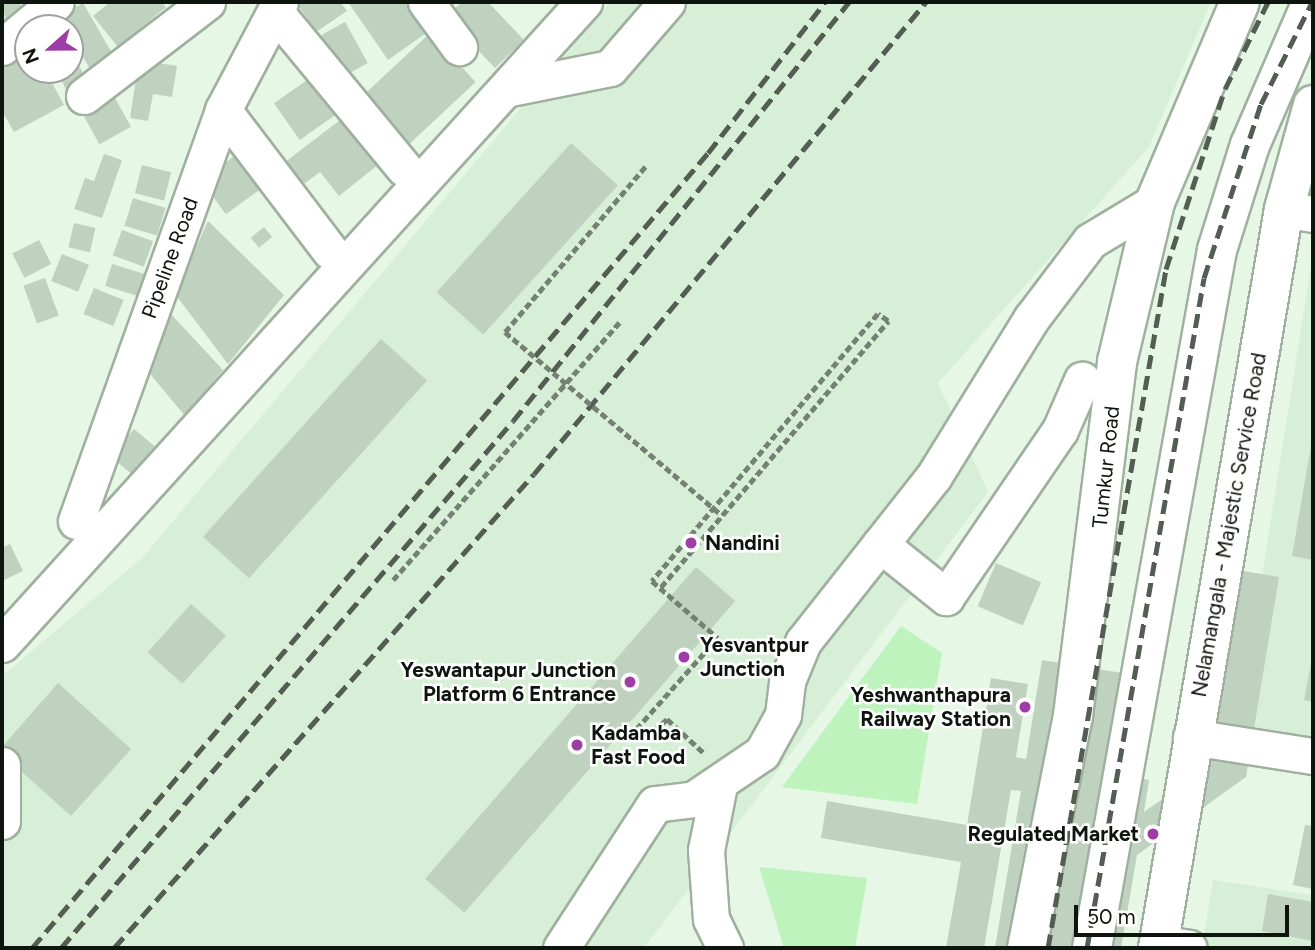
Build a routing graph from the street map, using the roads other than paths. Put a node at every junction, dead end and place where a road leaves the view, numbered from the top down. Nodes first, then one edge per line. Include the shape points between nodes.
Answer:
1 (57, 2) edge
2 (207, 2) edge
3 (426, 2) edge
4 (584, 2) edge
5 (666, 2) edge
6 (1240, 2) edge
7 (268, 13) edge
8 (1307, 27) edge
9 (2, 47) edge
10 (459, 47) dead end
11 (518, 79) junction
12 (83, 96) dead end
13 (1313, 104) edge
14 (223, 110) junction
15 (404, 168) dead end
16 (1155, 202) junction
17 (1299, 211) edge
18 (330, 251) dead end
19 (1082, 380) dead end
20 (76, 521) dead end
21 (880, 544) junction
22 (4, 643) edge
23 (1192, 737) junction
24 (1313, 756) edge
25 (2, 765) edge
26 (725, 782) junction
27 (2, 821) edge
28 (1168, 947) edge
29 (561, 948) edge
30 (725, 948) edge
31 (1027, 948) edge
32 (1092, 948) edge

1 - 9 street
2 - 12 street
3 - 10 street
4 - 11 street
5 - 11 street via 610,68
6 - 16 main road, Tumkur Road
7 - 14 street, Pipeline Road
7 - 15 street
8 - 32 main road via 1250,145 1217,250
11 - 22 street
13 - 17 main road, Nelamangala - Majestic Service Road
14 - 18 street
14 - 20 street, Pipeline Road
16 - 21 street via 1090,241 1031,319 934,475
16 - 31 main road, Tumkur Road via 1117,362 1073,716
17 - 23 main road, Nelamangala - Majestic Service Road
19 - 21 street via 1060,430 946,597
21 - 26 street via 803,642 787,681 783,715 762,753
23 - 24 street
23 - 28 main road, Nelamangala - Majestic Service Road
25 - 27 street
26 - 29 street via 694,799 654,804
26 - 30 street via 706,850 711,919

